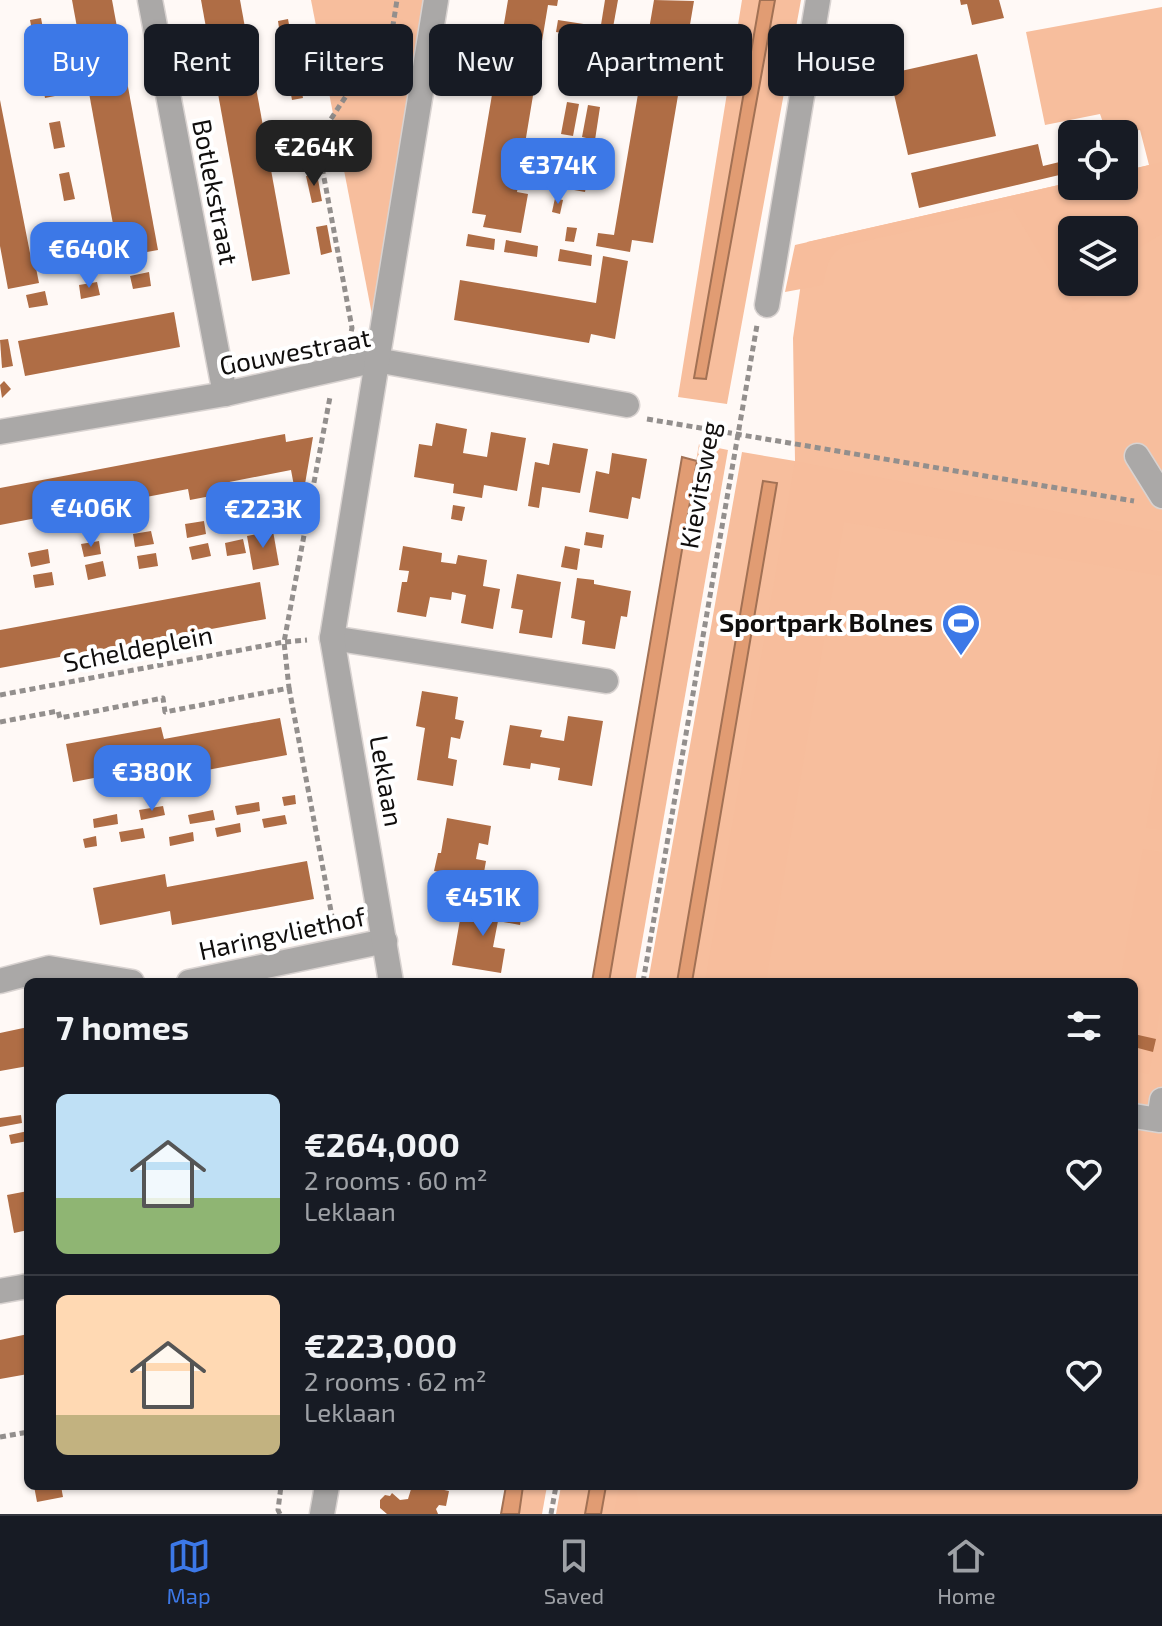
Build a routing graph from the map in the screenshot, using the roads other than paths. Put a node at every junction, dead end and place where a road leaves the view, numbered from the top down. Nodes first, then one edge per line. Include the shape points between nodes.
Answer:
1 (150, 0) edge
2 (436, 0) edge
3 (818, 0) edge
4 (767, 305) road end
5 (376, 360) junction
6 (225, 394) junction
7 (627, 405) road end
8 (0, 432) edge
9 (1137, 456) dead end
10 (1155, 500) edge
11 (332, 638) junction
12 (606, 681) dead end
13 (385, 941) junction
14 (108, 978) edge
15 (208, 978) edge
16 (390, 978) edge
17 (0, 981) edge
18 (1162, 1100) edge
19 (1138, 1117) edge
20 (24, 1287) edge
21 (0, 1291) edge
22 (326, 1490) edge
23 (322, 1514) edge

1 - 6 street, Botlekstraat
2 - 5 street, Leklaan
3 - 4 street
5 - 6 street, Gouwestraat
5 - 7 street, Gouwestraat
5 - 11 street, Leklaan
6 - 8 street, Gouwestraat
9 - 10 street
11 - 12 street
11 - 13 street, Leklaan
13 - 15 street, Haringvliethof
13 - 16 street, Leklaan
14 - 17 street via 49,968
18 - 19 street via 1159,1120
20 - 21 street
22 - 23 street

